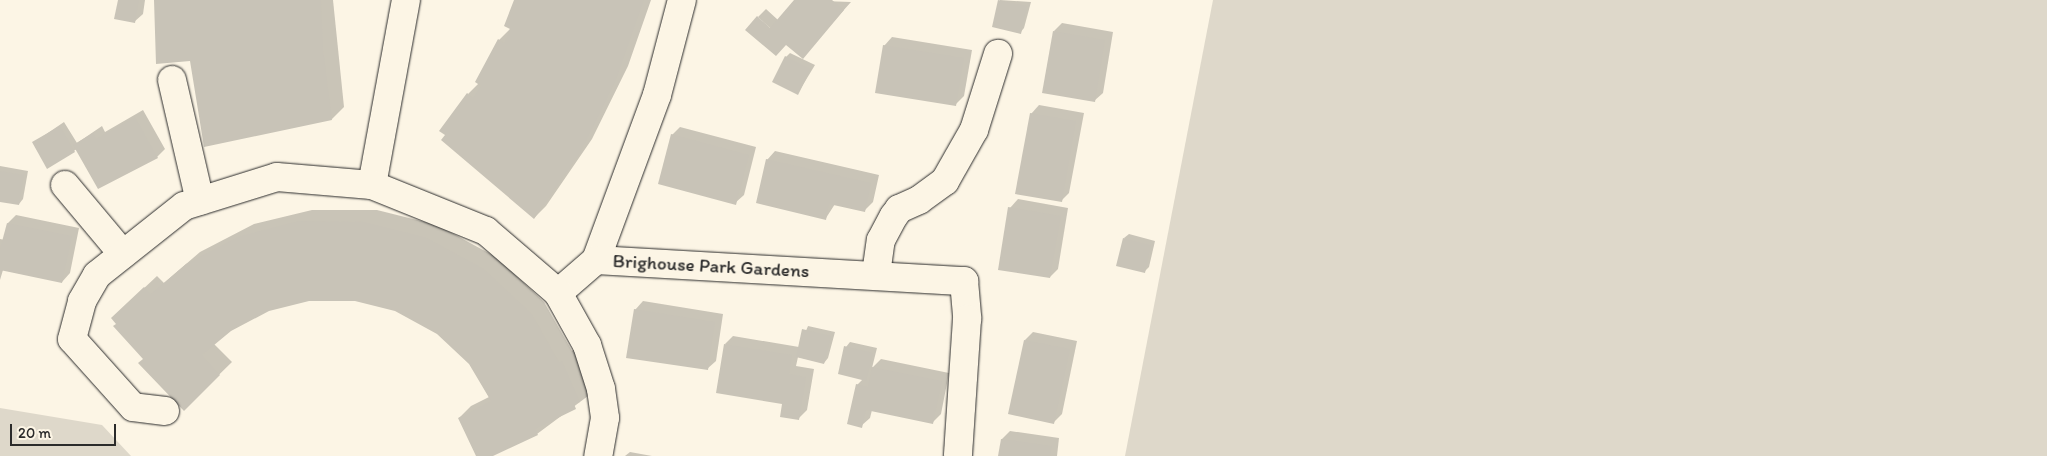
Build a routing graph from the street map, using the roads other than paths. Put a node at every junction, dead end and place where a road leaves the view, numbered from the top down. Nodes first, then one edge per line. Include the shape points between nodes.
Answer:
1 (406, 0) edge
2 (682, 0) edge
3 (998, 54) dead end
4 (172, 80) dead end
5 (65, 185) dead end
6 (372, 185) junction
7 (200, 201) junction
8 (123, 254) junction
9 (596, 260) junction
10 (876, 274) junction
11 (558, 293) junction
12 (165, 411) dead end
13 (598, 456) edge
14 (958, 456) edge

1 - 6 street
2 - 9 street via 657,94
3 - 10 street via 974,130 945,181 919,200 899,209 881,240
4 - 7 street
5 - 8 street
6 - 7 street via 278,178
6 - 11 street via 486,232
7 - 8 street via 184,206
8 - 12 street via 97,275 82,301 72,340 133,406
9 - 10 street, Brighouse Park Gardens
9 - 11 street, Brighouse Park Gardens
10 - 14 street, Brighouse Park Gardens via 964,280 967,319
11 - 13 street via 587,345 601,389 605,418

